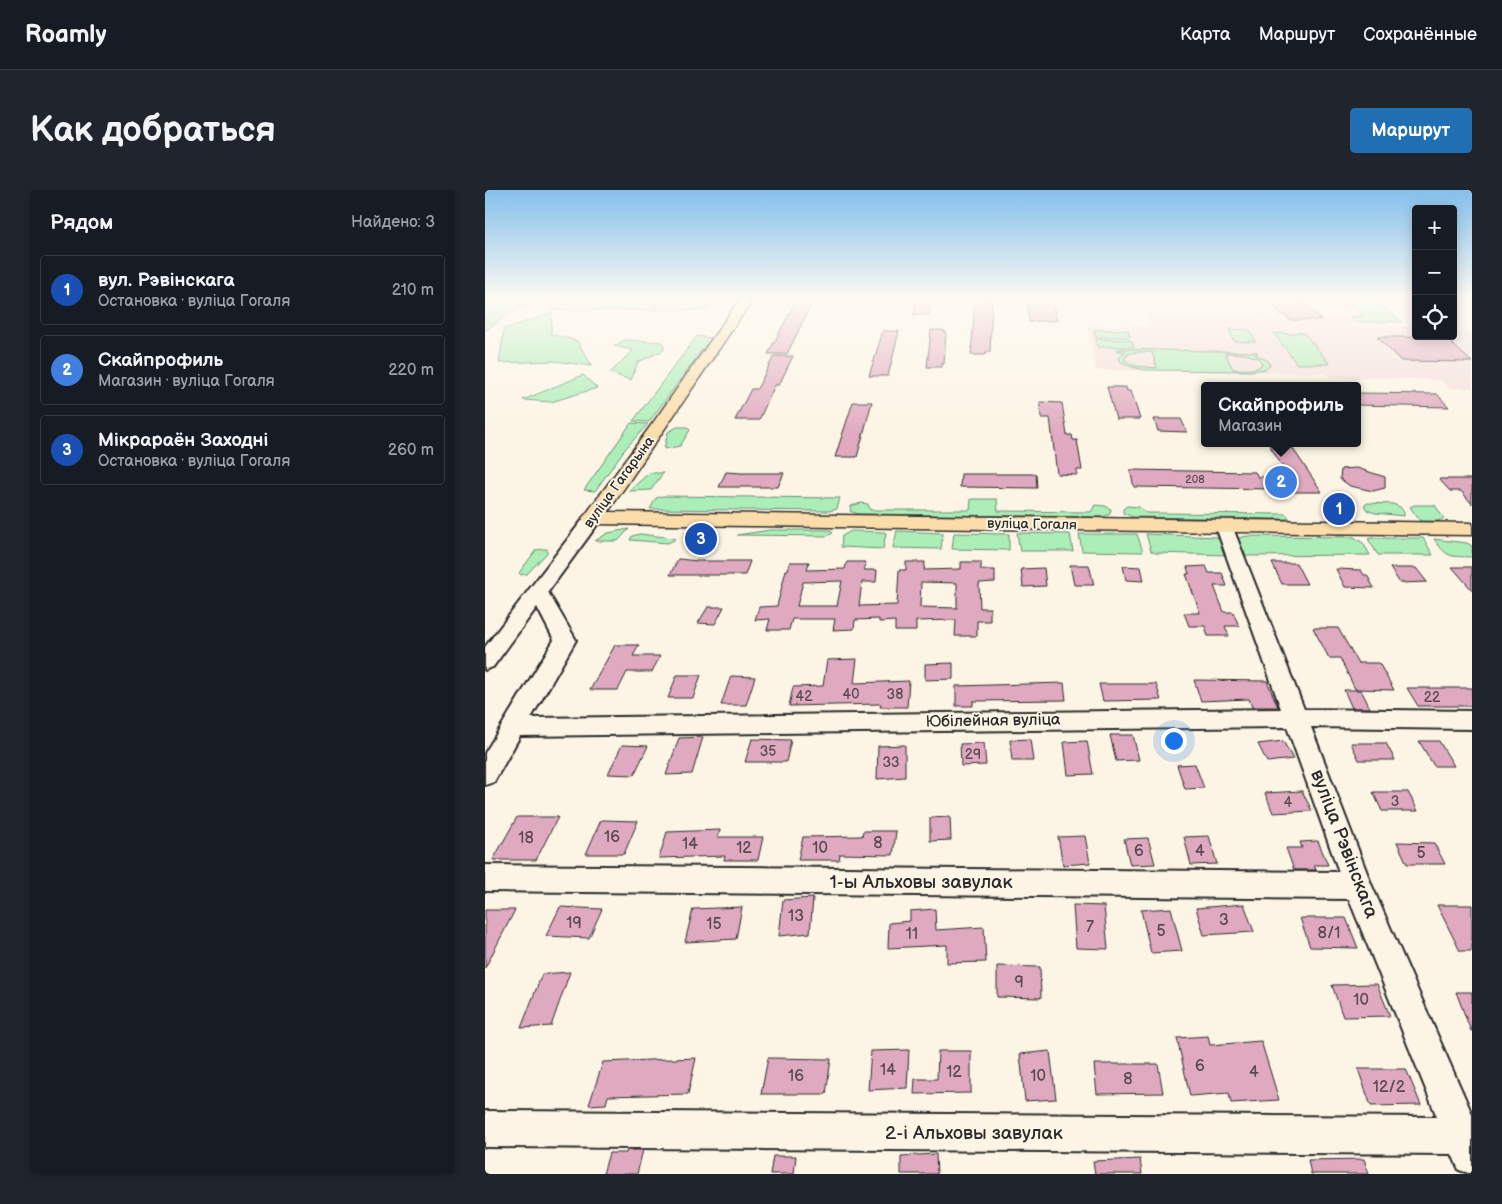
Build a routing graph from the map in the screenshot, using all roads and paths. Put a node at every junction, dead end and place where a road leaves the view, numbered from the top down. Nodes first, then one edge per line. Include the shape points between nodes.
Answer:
1 (715, 345) edge
2 (593, 518) junction
3 (1225, 526) junction
4 (1472, 529) edge
5 (537, 590) junction
6 (485, 662) edge
7 (1297, 718) junction
8 (1472, 720) edge
9 (515, 726) junction
10 (485, 775) edge
11 (485, 878) edge
12 (1358, 886) junction
13 (485, 1129) edge
14 (1468, 1147) edge

1 - 2 main road, вуліца Гагарына
2 - 3 main road, вуліца Гогаля
2 - 5 street, вуліца Гагарына
3 - 4 main road, вуліца Гогаля
3 - 7 street, вуліца Рэвінскага
5 - 6 street, вуліца Гагарына
5 - 9 street via 565,640
7 - 8 street, Юбілейная вуліца
7 - 9 street, Юбілейная вуліца
7 - 12 street, вуліца Рэвінскага
9 - 10 street
11 - 12 street, 1-ы Альховы завулак
12 - 14 street, вуліца Рэвінскага
13 - 14 street, 2-і Альховы завулак

